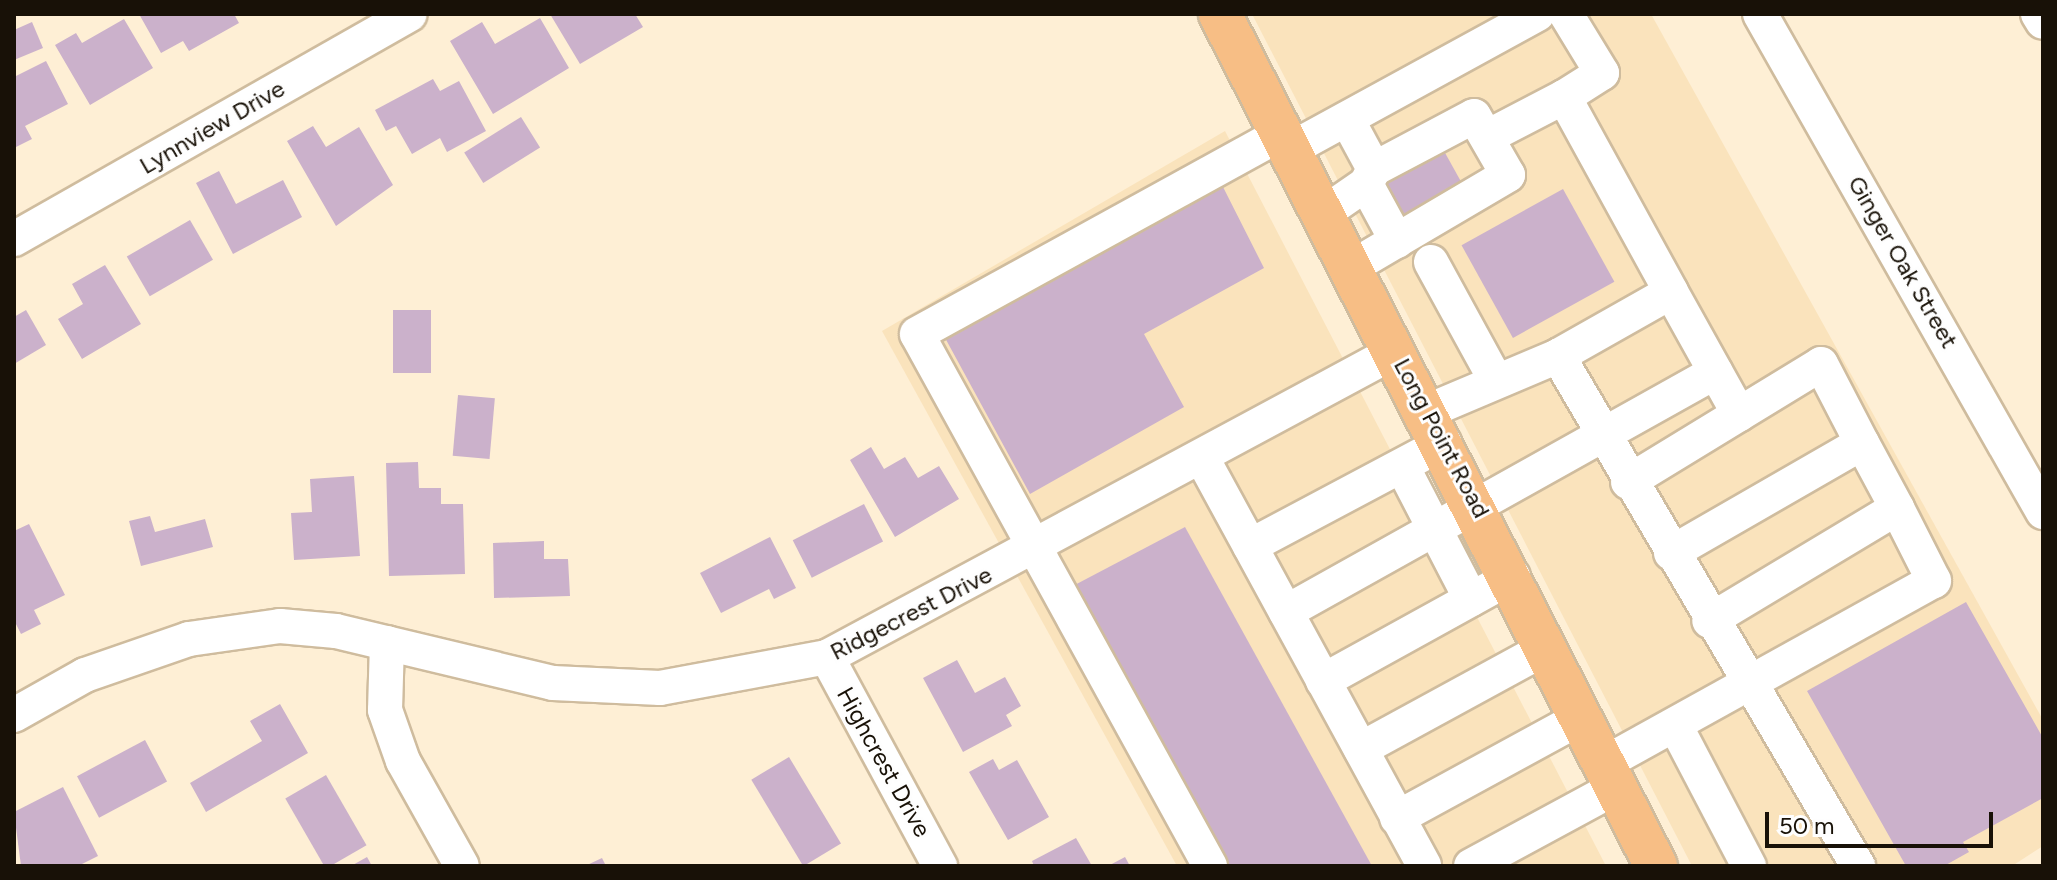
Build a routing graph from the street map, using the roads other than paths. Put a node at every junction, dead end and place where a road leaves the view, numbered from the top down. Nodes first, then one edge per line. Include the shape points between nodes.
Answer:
1 (410, 14) edge
2 (1220, 14) edge
3 (1538, 14) edge
4 (1566, 14) edge
5 (1760, 14) edge
6 (2038, 14) edge
7 (2043, 22) edge
8 (1564, 97) junction
9 (1347, 119) junction
10 (1481, 126) junction
11 (1287, 141) junction
12 (1370, 177) junction
13 (1324, 213) junction
14 (14, 239) edge
15 (1397, 241) junction
16 (1431, 262) dead end
17 (1352, 267) junction
18 (1671, 292) junction
19 (1396, 351) junction
20 (1558, 356) junction
21 (1716, 372) junction
22 (1495, 379) junction
23 (1739, 414) junction
24 (1436, 427) junction
25 (1605, 437) junction
26 (1862, 443) junction
27 (1202, 458) junction
28 (1402, 466) junction
29 (1628, 482) junction
30 (1478, 507) junction
31 (1897, 508) junction
32 (2043, 512) edge
33 (1435, 531) junction
34 (1250, 546) junction
35 (1034, 550) junction
36 (1671, 553) junction
37 (1513, 576) junction
38 (1471, 599) junction
39 (1286, 612) junction
40 (1709, 621) junction
41 (387, 643) junction
42 (1548, 647) junction
43 (827, 657) junction
44 (1323, 681) junction
45 (1751, 685) junction
46 (14, 715) edge
47 (1582, 717) junction
48 (1676, 727) junction
49 (1361, 749) junction
50 (1611, 775) junction
51 (1397, 818) junction
52 (1648, 863) edge
53 (462, 866) edge
54 (940, 866) edge
55 (1210, 866) edge
56 (1424, 866) edge
57 (1471, 866) edge
58 (1749, 866) edge
59 (1858, 866) edge

1 - 14 street, Lynnview Drive
2 - 11 main road, Long Point Road
3 - 9 street
4 - 8 street via 1602,73
5 - 32 street, Ginger Oak Street
6 - 7 street
8 - 10 street
8 - 18 street
9 - 11 street
9 - 12 street
10 - 12 street
10 - 15 street via 1508,175
11 - 13 main road, Long Point Road
11 - 35 street via 917,334
12 - 13 street
12 - 15 street
13 - 17 main road, Long Point Road
15 - 17 street
16 - 22 street
17 - 19 main road, Long Point Road
18 - 20 street
18 - 21 street
19 - 24 main road, Long Point Road
19 - 27 street, Ridgecrest Drive
20 - 22 street
20 - 25 street
21 - 23 street
21 - 25 street
22 - 24 street
23 - 26 street via 1821,364
23 - 29 street
24 - 28 street
24 - 30 main road, Long Point Road
25 - 29 street
25 - 30 street
26 - 31 street
26 - 36 street
27 - 34 street
27 - 35 street, Ridgecrest Drive
28 - 33 street
28 - 34 street
29 - 36 street
30 - 33 street
30 - 37 main road, Long Point Road
31 - 40 street
31 - 45 street via 1934,581
33 - 38 street
33 - 39 street
34 - 39 street
35 - 43 street, Ridgecrest Drive
35 - 55 street
36 - 40 street
37 - 38 street
37 - 42 main road, Long Point Road
38 - 44 street
39 - 44 street
40 - 45 street
41 - 43 street, Ridgecrest Drive via 553,683 660,688
41 - 46 street, Ridgecrest Drive via 280,626 189,639 85,675
41 - 53 street via 385,710 403,761
42 - 47 main road, Long Point Road
42 - 49 street
43 - 54 street, Highcrest Drive
44 - 49 street
45 - 48 street
45 - 59 street
47 - 50 main road, Long Point Road
47 - 51 street
48 - 50 street
48 - 58 street
49 - 51 street
50 - 52 main road, Long Point Road
50 - 57 street
51 - 56 street

